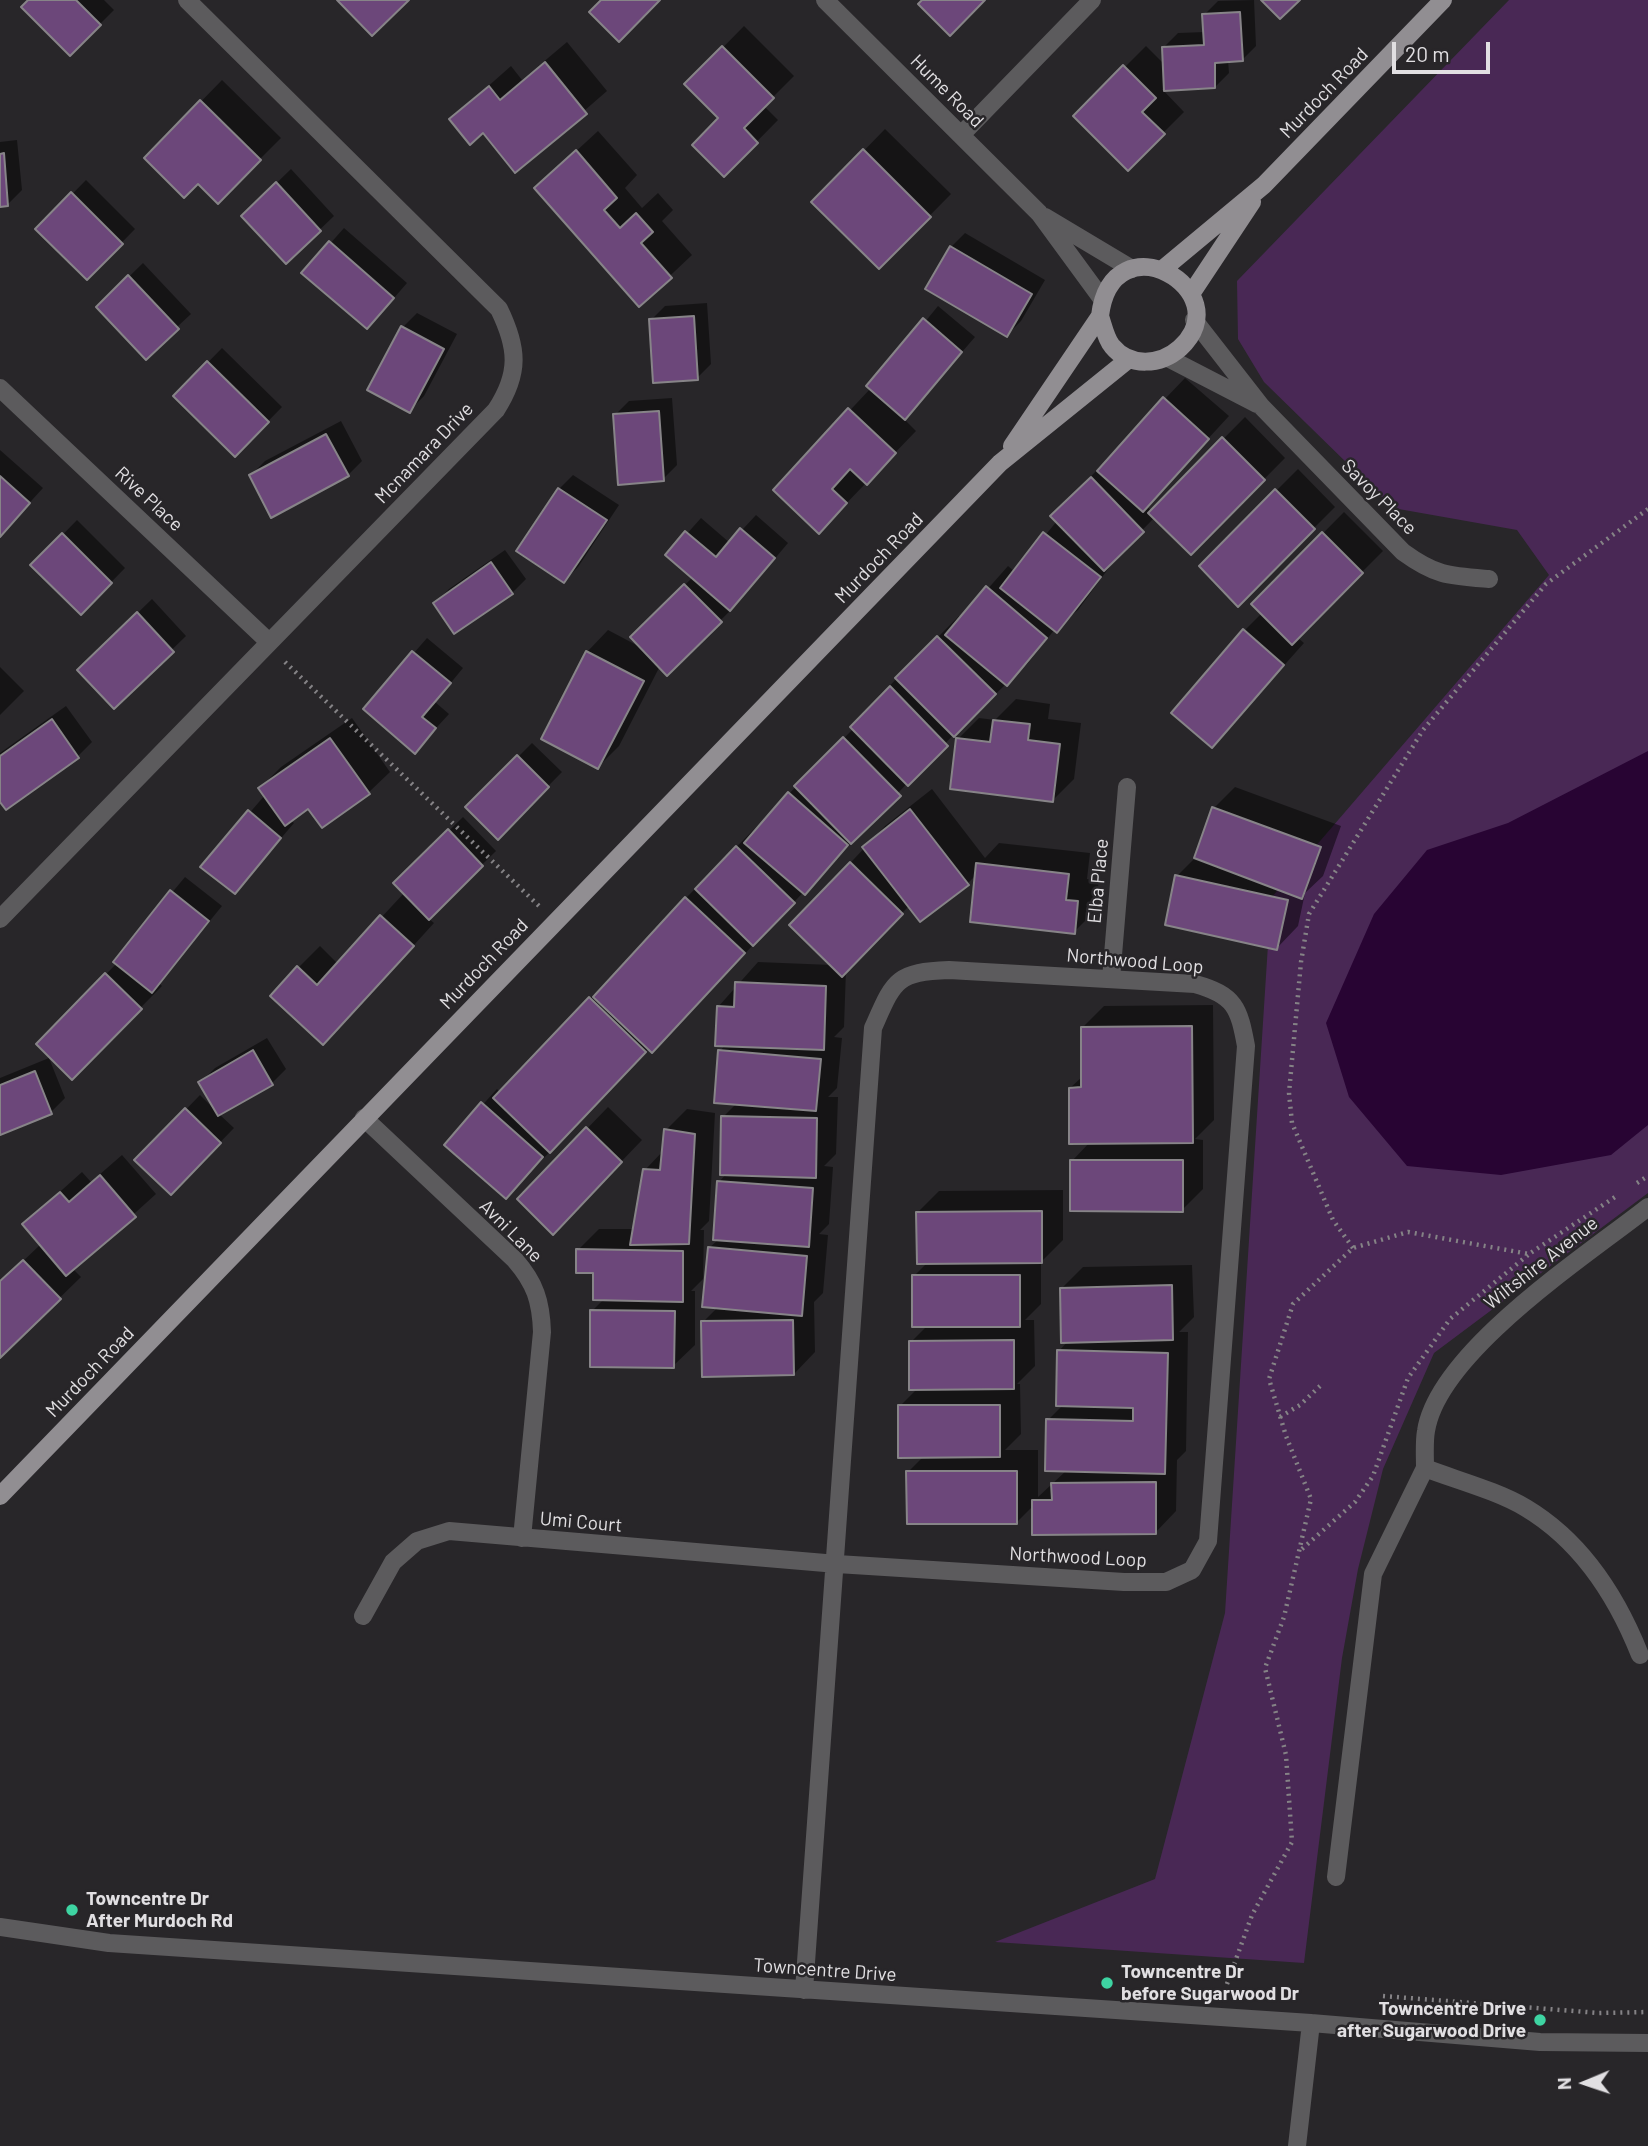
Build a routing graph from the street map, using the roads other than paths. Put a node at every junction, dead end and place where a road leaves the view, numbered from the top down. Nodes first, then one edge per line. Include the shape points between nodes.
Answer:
1 (187, 0) edge
2 (825, 0) edge
3 (1092, 0) edge
4 (1443, 0) edge
5 (961, 135) junction
6 (1264, 185) junction
7 (1039, 214) junction
8 (1132, 269) junction
9 (1163, 269) junction
10 (1191, 294) junction
11 (1101, 308) junction
12 (1194, 320) junction
13 (1168, 358) junction
14 (1129, 359) junction
15 (0, 387) edge
16 (1261, 406) junction
17 (1000, 463) junction
18 (1489, 579) dead end
19 (268, 643) junction
20 (1127, 787) dead end
21 (0, 919) edge
22 (1111, 979) junction
23 (364, 1118) junction
24 (1648, 1207) edge
25 (1425, 1468) junction
26 (0, 1496) edge
27 (522, 1538) junction
28 (836, 1563) junction
29 (363, 1616) dead end
30 (1640, 1655) dead end
31 (1336, 1877) dead end
32 (0, 1927) edge
33 (804, 1990) junction
34 (1311, 2024) junction
35 (1648, 2043) edge
36 (1297, 2146) edge

1 - 19 street, Mcnamara Drive via 484,293 499,309 512,335 510,387 496,410
2 - 5 street, Hume Road
3 - 5 street
4 - 6 main road, Murdoch Road
5 - 7 street, Hume Road
6 - 9 main road, Murdoch Road
6 - 10 main road, Murdoch Road
7 - 8 street, Hume Road
7 - 11 street, Hume Road
8 - 9 main road
8 - 11 main road, Murdoch Road via 1112,281
9 - 10 main road via 1180,279
10 - 12 main road
11 - 14 main road via 1111,346
11 - 17 main road, Murdoch Road
12 - 13 main road via 1183,345
12 - 16 street, Savoy Place
13 - 14 main road
13 - 16 street, Savoy Place
14 - 17 main road, Murdoch Road
15 - 19 street, Rive Place
16 - 18 street, Savoy Place via 1403,552 1426,569 1444,575
17 - 23 main road, Murdoch Road
19 - 21 street, Mcnamara Drive
20 - 22 street, Elba Place
22 - 28 street, Northwood Loop via 916,971 892,986 873,1028
22 - 28 street, Northwood Loop via 1195,984 1219,990 1239,1010 1246,1046 1208,1541 1192,1570 1166,1582
23 - 26 main road, Murdoch Road
23 - 27 street, Avni Lane via 515,1260 541,1301
24 - 25 street, Wiltshire Avenue via 1493,1327 1440,1392 1426,1429
25 - 30 street via 1526,1507 1581,1552 1624,1615
25 - 31 street via 1373,1574
27 - 28 street, Umi Court
27 - 29 street, Umi Court via 449,1531 417,1541 393,1562
28 - 33 street, Northwood Loop
32 - 33 street, Towncentre Drive via 109,1943
33 - 34 street, Towncentre Drive
34 - 35 street, Towncentre Drive via 1540,2042
34 - 36 street

